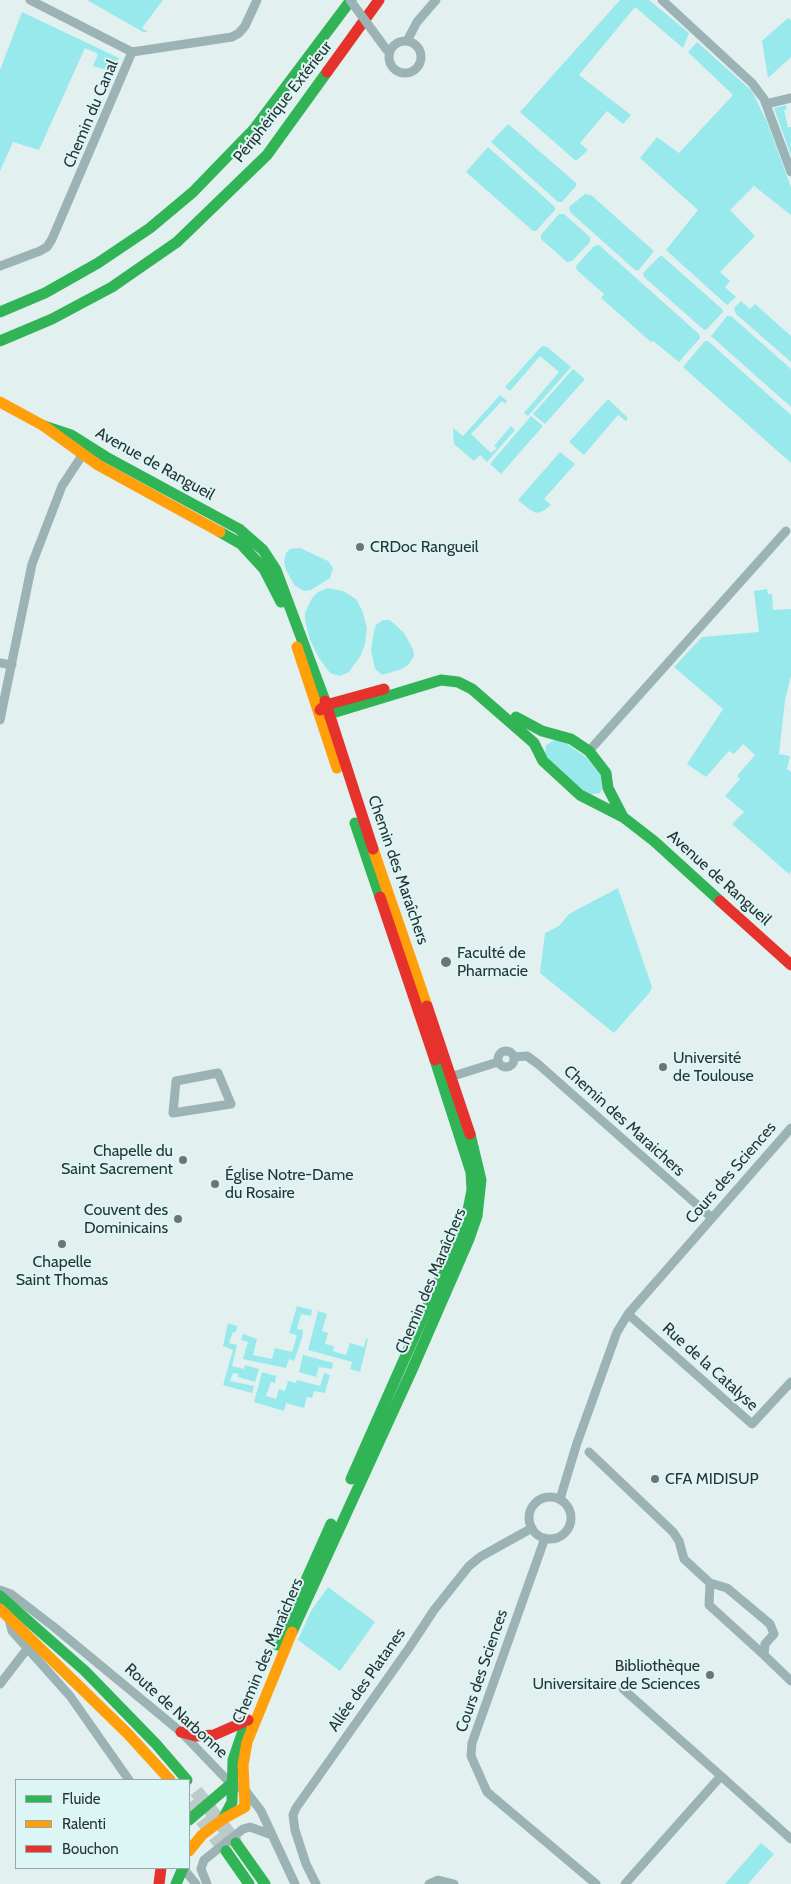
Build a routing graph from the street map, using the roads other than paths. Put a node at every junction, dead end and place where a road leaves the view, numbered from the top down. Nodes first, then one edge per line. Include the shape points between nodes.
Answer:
1 (30, 0) edge
2 (258, 0) edge
3 (350, 0) edge
4 (436, 0) edge
5 (662, 0) edge
6 (379, 1) edge
7 (407, 41) junction
8 (390, 51) junction
9 (132, 52) junction
10 (791, 98) edge
11 (766, 104) junction
12 (791, 172) edge
13 (0, 266) edge
14 (0, 312) edge
15 (0, 341) edge
16 (0, 402) edge
17 (85, 449) junction
18 (786, 531) dead end
19 (244, 539) joint
20 (0, 663) edge
21 (12, 665) junction
22 (324, 710) junction
23 (0, 720) edge
24 (556, 734) junction
25 (538, 749) junction
26 (589, 752) junction
27 (608, 788) junction
28 (591, 801) junction
29 (623, 817) junction
30 (791, 965) edge
31 (447, 1078) junction
32 (176, 1081) joint
33 (791, 1128) edge
34 (712, 1218) junction
35 (628, 1314) junction
36 (791, 1382) edge
37 (589, 1452) dead end
38 (560, 1499) junction
39 (532, 1528) junction
40 (545, 1538) junction
41 (710, 1582) junction
42 (0, 1590) edge
43 (0, 1596) edge
44 (4, 1613) edge
45 (27, 1649) junction
46 (764, 1655) junction
47 (791, 1681) edge
48 (0, 1684) edge
49 (623, 1689) dead end
50 (248, 1720) junction
51 (181, 1732) junction
52 (721, 1776) junction
53 (128, 1779) edge
54 (169, 1779) edge
55 (186, 1779) edge
56 (231, 1784) junction
57 (245, 1790) junction
58 (190, 1818) edge
59 (223, 1819) junction
60 (272, 1835) junction
61 (791, 1839) edge
62 (236, 1843) tunnel mouth
63 (190, 1850) edge
64 (226, 1851) tunnel mouth
65 (161, 1869) edge
66 (183, 1869) edge
67 (184, 1869) edge
68 (159, 1884) edge
69 (176, 1884) edge
70 (196, 1884) edge
71 (207, 1884) edge
72 (250, 1884) edge
73 (265, 1884) edge
74 (296, 1884) edge
75 (316, 1884) edge
76 (429, 1884) edge
77 (454, 1884) edge
78 (596, 1884) edge
79 (625, 1884) edge

1 - 9 street
2 - 9 street, Chemin du Canal via 245,26 232,37
3 - 8 street, bridge
3 - 14 main road via 254,129 194,192 150,228 98,263 46,293
4 - 7 street via 408,35
5 - 11 street via 752,83
6 - 15 main road, Périphérique Extérieur via 267,154 177,242 112,287 52,319
7 - 8 street via 395,44
7 - 8 street via 420,51 420,63 415,69 403,72 394,68 389,58
9 - 13 street, Chemin du Canal via 52,239 40,251
10 - 11 street
11 - 12 street
16 - 17 main road, Avenue de Rangueil
17 - 19 main road, Avenue de Rangueil
17 - 21 street via 62,486 32,564
18 - 26 street
19 - 22 main road, Chemin des Maraîchers via 279,595
20 - 21 street
21 - 23 street
22 - 24 main road, Avenue de Rangueil via 424,676 459,673 473,680 526,724
22 - 25 main road, Avenue de Rangueil via 426,683 441,680 458,682 472,689 514,724
22 - 31 main road, Chemin des Maraîchers
24 - 25 main road via 543,739
24 - 26 main road, Avenue de Rangueil via 571,738
25 - 28 main road, Avenue de Rangueil via 554,773
26 - 27 main road, Avenue de Rangueil via 606,773
27 - 28 main road via 604,797
27 - 29 main road, Avenue de Rangueil
28 - 29 main road, Avenue de Rangueil
29 - 30 main road, Avenue de Rangueil
31 - 34 street, Chemin des Maraichers via 498,1062 508,1067 514,1062 514,1057 528,1056
31 - 50 main road, Chemin des Maraîchers via 471,1172 471,1199 466,1220 290,1614
31 - 57 main road, Chemin des Maraîchers via 478,1158 481,1180 477,1216 254,1725 243,1759
32 - 32 street via 218,1073 231,1104 173,1114
33 - 34 street, Cours des Sciences
34 - 35 street, Cours des Sciences
35 - 36 street, Rue de la Catalyse via 752,1424
35 - 38 street via 617,1332
37 - 41 street via 673,1532 684,1559
38 - 39 street via 538,1501 530,1515
38 - 40 street via 570,1511 570,1526 561,1537
39 - 40 street
39 - 75 street, Allée des Platanes via 469,1566 434,1610 296,1808 295,1830
40 - 78 street, Cours des Sciences via 470,1756 487,1792
41 - 46 street via 709,1605
41 - 46 street via 727,1588 770,1624 774,1634 765,1644
42 - 51 street, Route de Narbonne via 23,1603
43 - 55 main road, Route de Narbonne via 86,1671
44 - 45 street via 12,1631
44 - 54 main road via 128,1734
45 - 48 street
45 - 53 street via 70,1696
46 - 47 street
49 - 52 street
50 - 51 main road via 214,1735 196,1736
50 - 56 main road, Chemin des Maraîchers via 233,1760
51 - 56 street, Route de Narbonne
52 - 61 street
52 - 79 street
56 - 57 street, Route de Narbonne
56 - 58 main road
56 - 59 main road, Chemin des Maraîchers via 232,1802
57 - 59 main road via 245,1807
57 - 60 street, Route de Narbonne via 261,1811
59 - 63 main road via 202,1835
60 - 71 street via 250,1827 243,1829 204,1860 201,1869
60 - 74 street, Route de Narbonne
62 - 73 main road
64 - 72 main road
65 - 68 main road
66 - 69 main road
67 - 70 street
76 - 77 street via 438,1880

